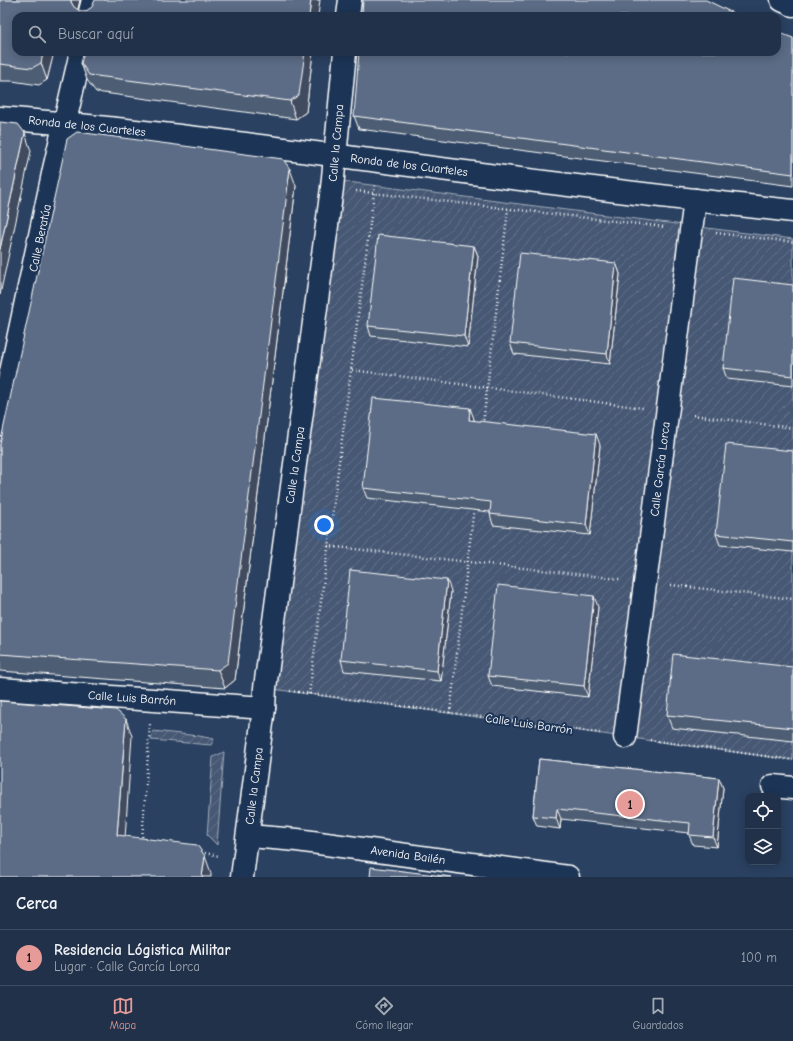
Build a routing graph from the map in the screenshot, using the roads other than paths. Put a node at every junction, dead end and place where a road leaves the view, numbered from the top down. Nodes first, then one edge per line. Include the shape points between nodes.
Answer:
1 (92, 0) edge
2 (350, 0) edge
3 (782, 0) edge
4 (793, 5) edge
5 (90, 12) edge
6 (348, 12) edge
7 (80, 56) edge
8 (345, 56) edge
9 (0, 118) edge
10 (64, 123) junction
11 (336, 155) junction
12 (695, 200) junction
13 (793, 211) edge
14 (0, 424) edge
15 (0, 689) edge
16 (265, 698) junction
17 (625, 737) road end
18 (248, 836) junction
19 (242, 875) edge
20 (568, 877) edge

1 - 5 street
2 - 6 street
3 - 4 street
7 - 10 street, Calle Beratúa
8 - 11 street, Calle la Campa
9 - 10 street, Ronda de los Cuarteles
10 - 11 street, Ronda de los Cuarteles
10 - 14 street, Calle Beratúa
11 - 12 street, Ronda de los Cuarteles
11 - 16 street, Calle la Campa
12 - 13 street, Ronda de los Cuarteles
12 - 17 street, Calle García Lorca
15 - 16 street, Calle Luis Barrón via 152,700
16 - 18 street, Calle la Campa
18 - 19 street, Calle la Campa
18 - 20 street, Avenida Bailén via 297,840

